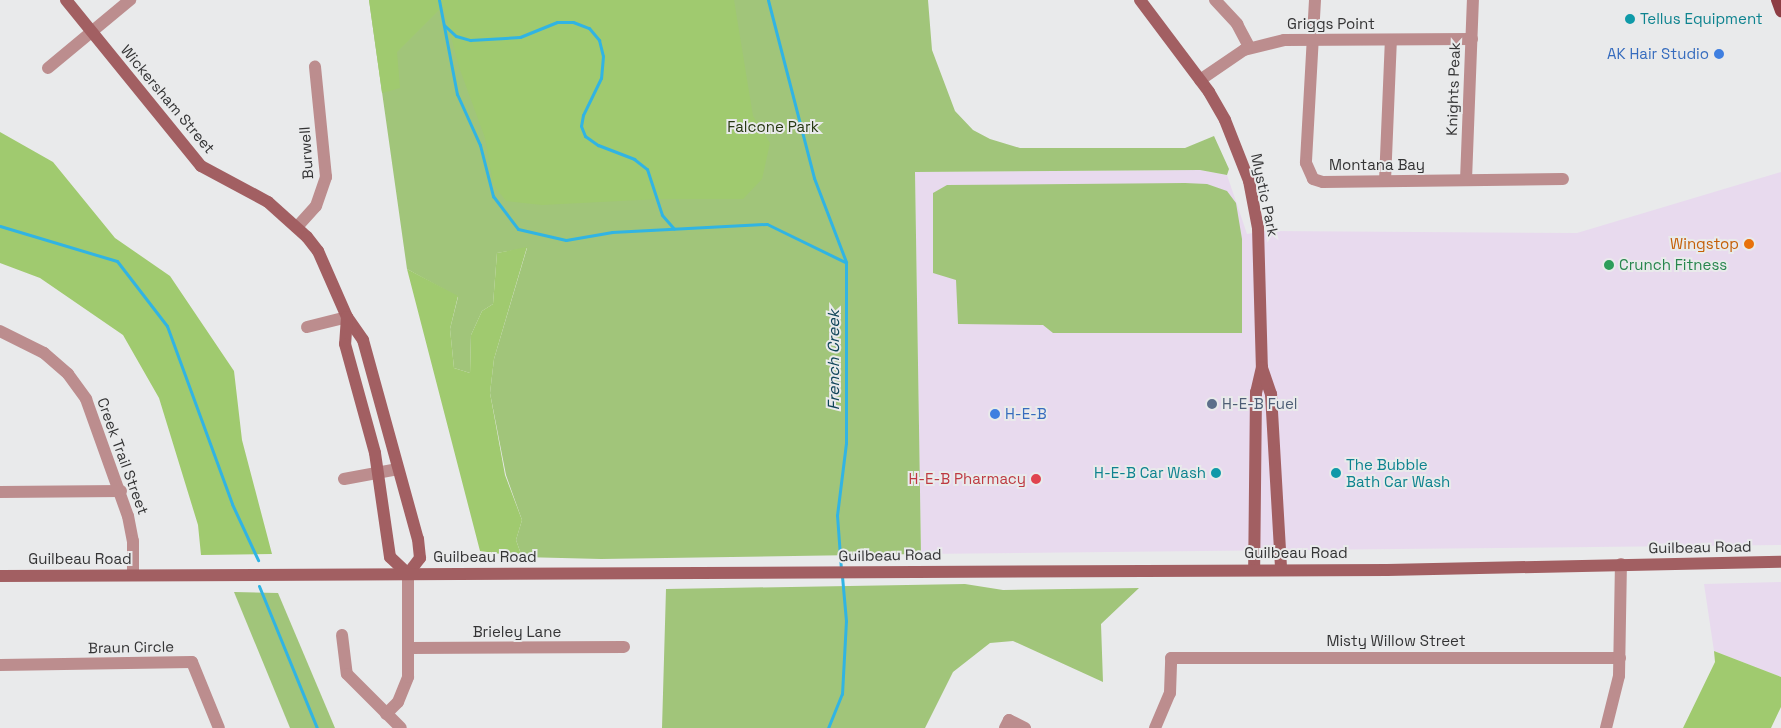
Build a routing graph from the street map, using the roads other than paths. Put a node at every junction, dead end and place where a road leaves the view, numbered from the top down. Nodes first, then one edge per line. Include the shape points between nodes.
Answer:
1 (66, 0) edge
2 (130, 0) edge
3 (1140, 0) edge
4 (1215, 0) edge
5 (1316, 0) edge
6 (1473, 0) edge
7 (1777, 0) edge
8 (1781, 11) edge
9 (92, 32) junction
10 (1472, 39) junction
11 (1313, 40) junction
12 (1391, 40) junction
13 (1250, 48) junction
14 (315, 67) dead end
15 (48, 68) dead end
16 (1200, 80) junction
17 (1563, 179) dead end
18 (1466, 180) junction
19 (1385, 181) junction
20 (297, 227) junction
21 (347, 317) junction
22 (307, 327) dead end
23 (0, 331) edge
24 (1262, 367) junction
25 (398, 469) junction
26 (379, 472) junction
27 (344, 479) dead end
28 (121, 491) junction
29 (0, 492) edge
30 (1781, 562) edge
31 (1621, 564) junction
32 (1282, 568) junction
33 (1254, 569) junction
34 (408, 574) junction
35 (133, 575) junction
36 (0, 576) edge
37 (342, 636) dead end
38 (624, 647) dead end
39 (410, 648) junction
40 (1620, 658) junction
41 (0, 664) edge
42 (386, 714) junction
43 (1007, 724) edge
44 (219, 728) edge
45 (401, 728) edge
46 (1025, 728) edge
47 (1155, 728) edge
48 (1606, 728) edge

1 - 9 street, Wickersham Street
2 - 9 street
3 - 16 street, Mystic Park
4 - 13 street via 1236,24
5 - 11 street, Montana Bay
6 - 10 street, Knights Peak
7 - 8 main road
9 - 15 street
9 - 20 street, Wickersham Street via 200,166 268,202
10 - 12 street, Griggs Point
10 - 18 street, Knights Peak
11 - 12 street, Griggs Point
11 - 13 street, Griggs Point via 1284,40
11 - 19 street, Montana Bay via 1307,170 1313,179 1324,182
12 - 19 street
13 - 16 street, Griggs Point
14 - 20 street, Burwell via 326,177 316,206
16 - 24 street, Mystic Park via 1225,120 1249,181 1260,253
17 - 18 street, Montana Bay
18 - 19 street, Montana Bay
20 - 21 street, Wickersham Street via 326,266
21 - 22 street
21 - 25 street, Wickersham Street via 363,340
21 - 26 street, Wickersham Street via 345,344
23 - 28 street, Creek Trail Street via 44,353 77,386 93,413
24 - 32 street, Mystic Park via 1271,394
24 - 33 street, Mystic Park via 1256,392
25 - 26 street
25 - 34 street, Wickersham Street via 420,558
26 - 27 street
26 - 34 street, Wickersham Street via 390,558
28 - 29 street
28 - 35 street, Creek Trail Street via 131,528
30 - 31 street, Guilbeau Road
31 - 32 street, Guilbeau Road via 1387,570
31 - 40 street
32 - 33 street, Guilbeau Road
33 - 34 street, Guilbeau Road
34 - 35 street, Guilbeau Road
34 - 39 street
35 - 36 street, Guilbeau Road
37 - 42 street via 347,674
38 - 39 street, Brieley Lane
39 - 42 street via 408,677 403,692
40 - 47 street, Misty Willow Street via 1171,658 1170,693
40 - 48 street
41 - 44 street, Braun Circle via 192,662
42 - 45 street
43 - 46 street

